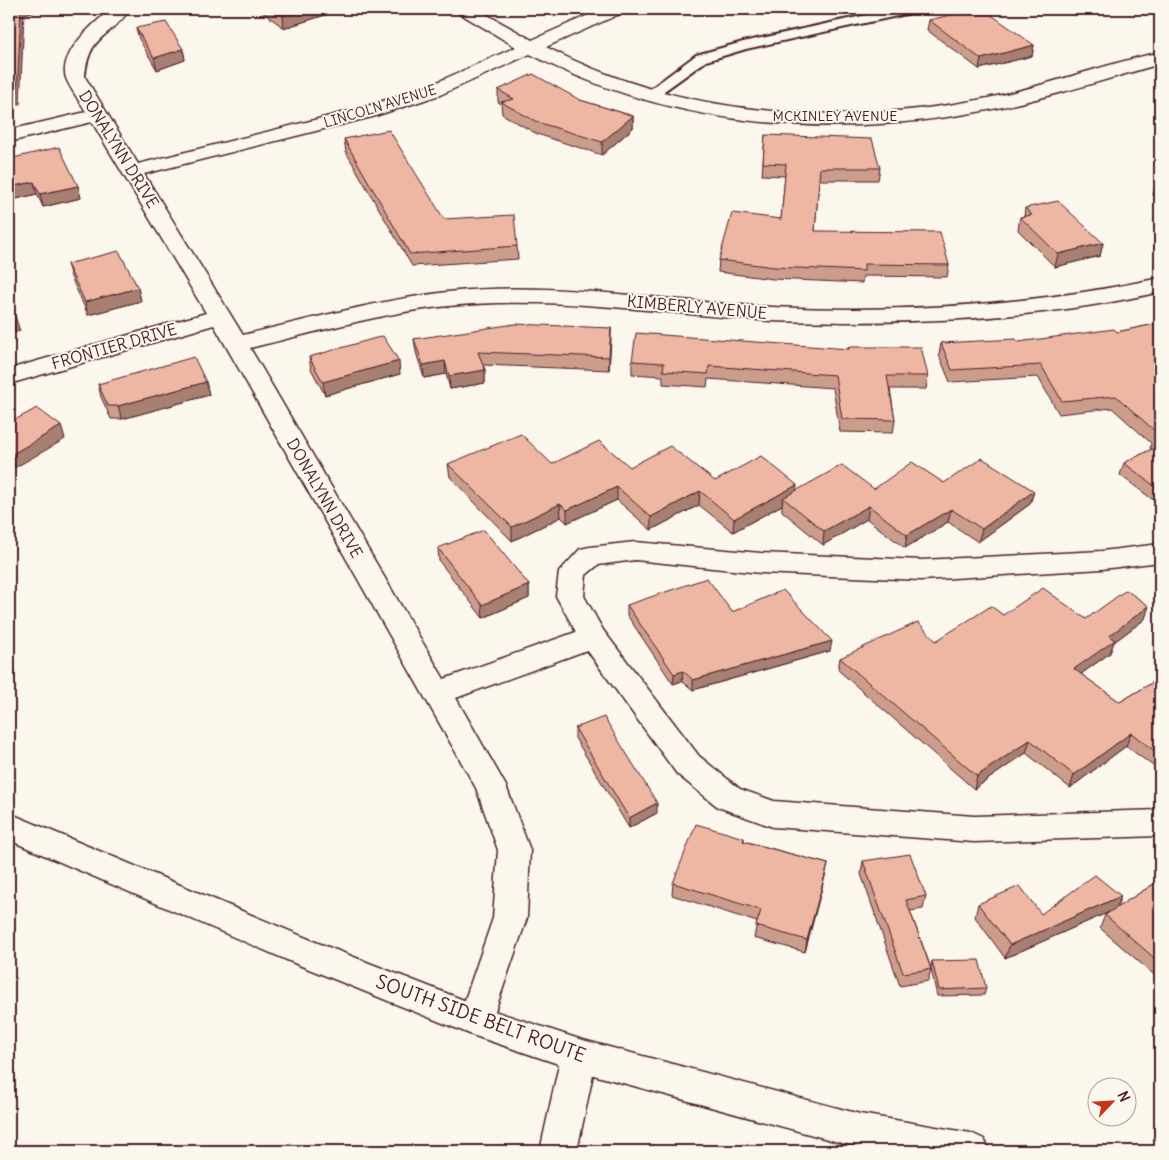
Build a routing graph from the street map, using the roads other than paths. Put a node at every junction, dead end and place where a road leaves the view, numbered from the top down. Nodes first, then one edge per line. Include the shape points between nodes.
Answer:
1 (121, 9) edge
2 (465, 9) edge
3 (616, 9) edge
4 (911, 9) edge
5 (529, 48) junction
6 (1160, 58) edge
7 (648, 96) junction
8 (97, 115) junction
9 (9, 136) edge
10 (133, 171) junction
11 (1160, 285) edge
12 (220, 316) junction
13 (236, 344) junction
14 (9, 377) edge
15 (1160, 552) edge
16 (592, 637) junction
17 (438, 693) junction
18 (1160, 823) edge
19 (9, 826) edge
20 (476, 1020) junction
21 (579, 1055) junction
22 (558, 1151) edge
23 (971, 1151) edge

1 - 8 street, DONALYNN DRIVE via 82,44 76,60 75,77
2 - 5 street, MCKINLEY AVENUE
3 - 5 street, LINCOLN AVENUE
4 - 7 lane via 701,58
5 - 7 street, MCKINLEY AVENUE via 589,75
5 - 10 street, LINCOLN AVENUE via 432,91 366,113
6 - 7 street, MCKINLEY AVENUE via 988,104 894,118 798,119 720,111
8 - 9 street
8 - 10 street, DONALYNN DRIVE
10 - 12 street, DONALYNN DRIVE
11 - 13 street, KIMBERLY AVENUE via 1122,294 1001,310 888,315 772,314 531,296 448,299 354,316
12 - 13 street, DONALYNN DRIVE
12 - 14 street, FRONTIER DRIVE
13 - 17 street, DONALYNN DRIVE
15 - 16 street via 1102,560 922,570 761,563 634,551 590,556 573,572 570,596
16 - 17 street
16 - 18 street via 688,766 729,798 773,814 974,828
17 - 20 street, DONALYNN DRIVE via 491,786 514,850 510,918
19 - 20 street, SOUTH SIDE BELT ROUTE via 306,953
20 - 21 street, SOUTH SIDE BELT ROUTE
21 - 22 street
21 - 23 street, SOUTH SIDE BELT ROUTE via 860,1131

